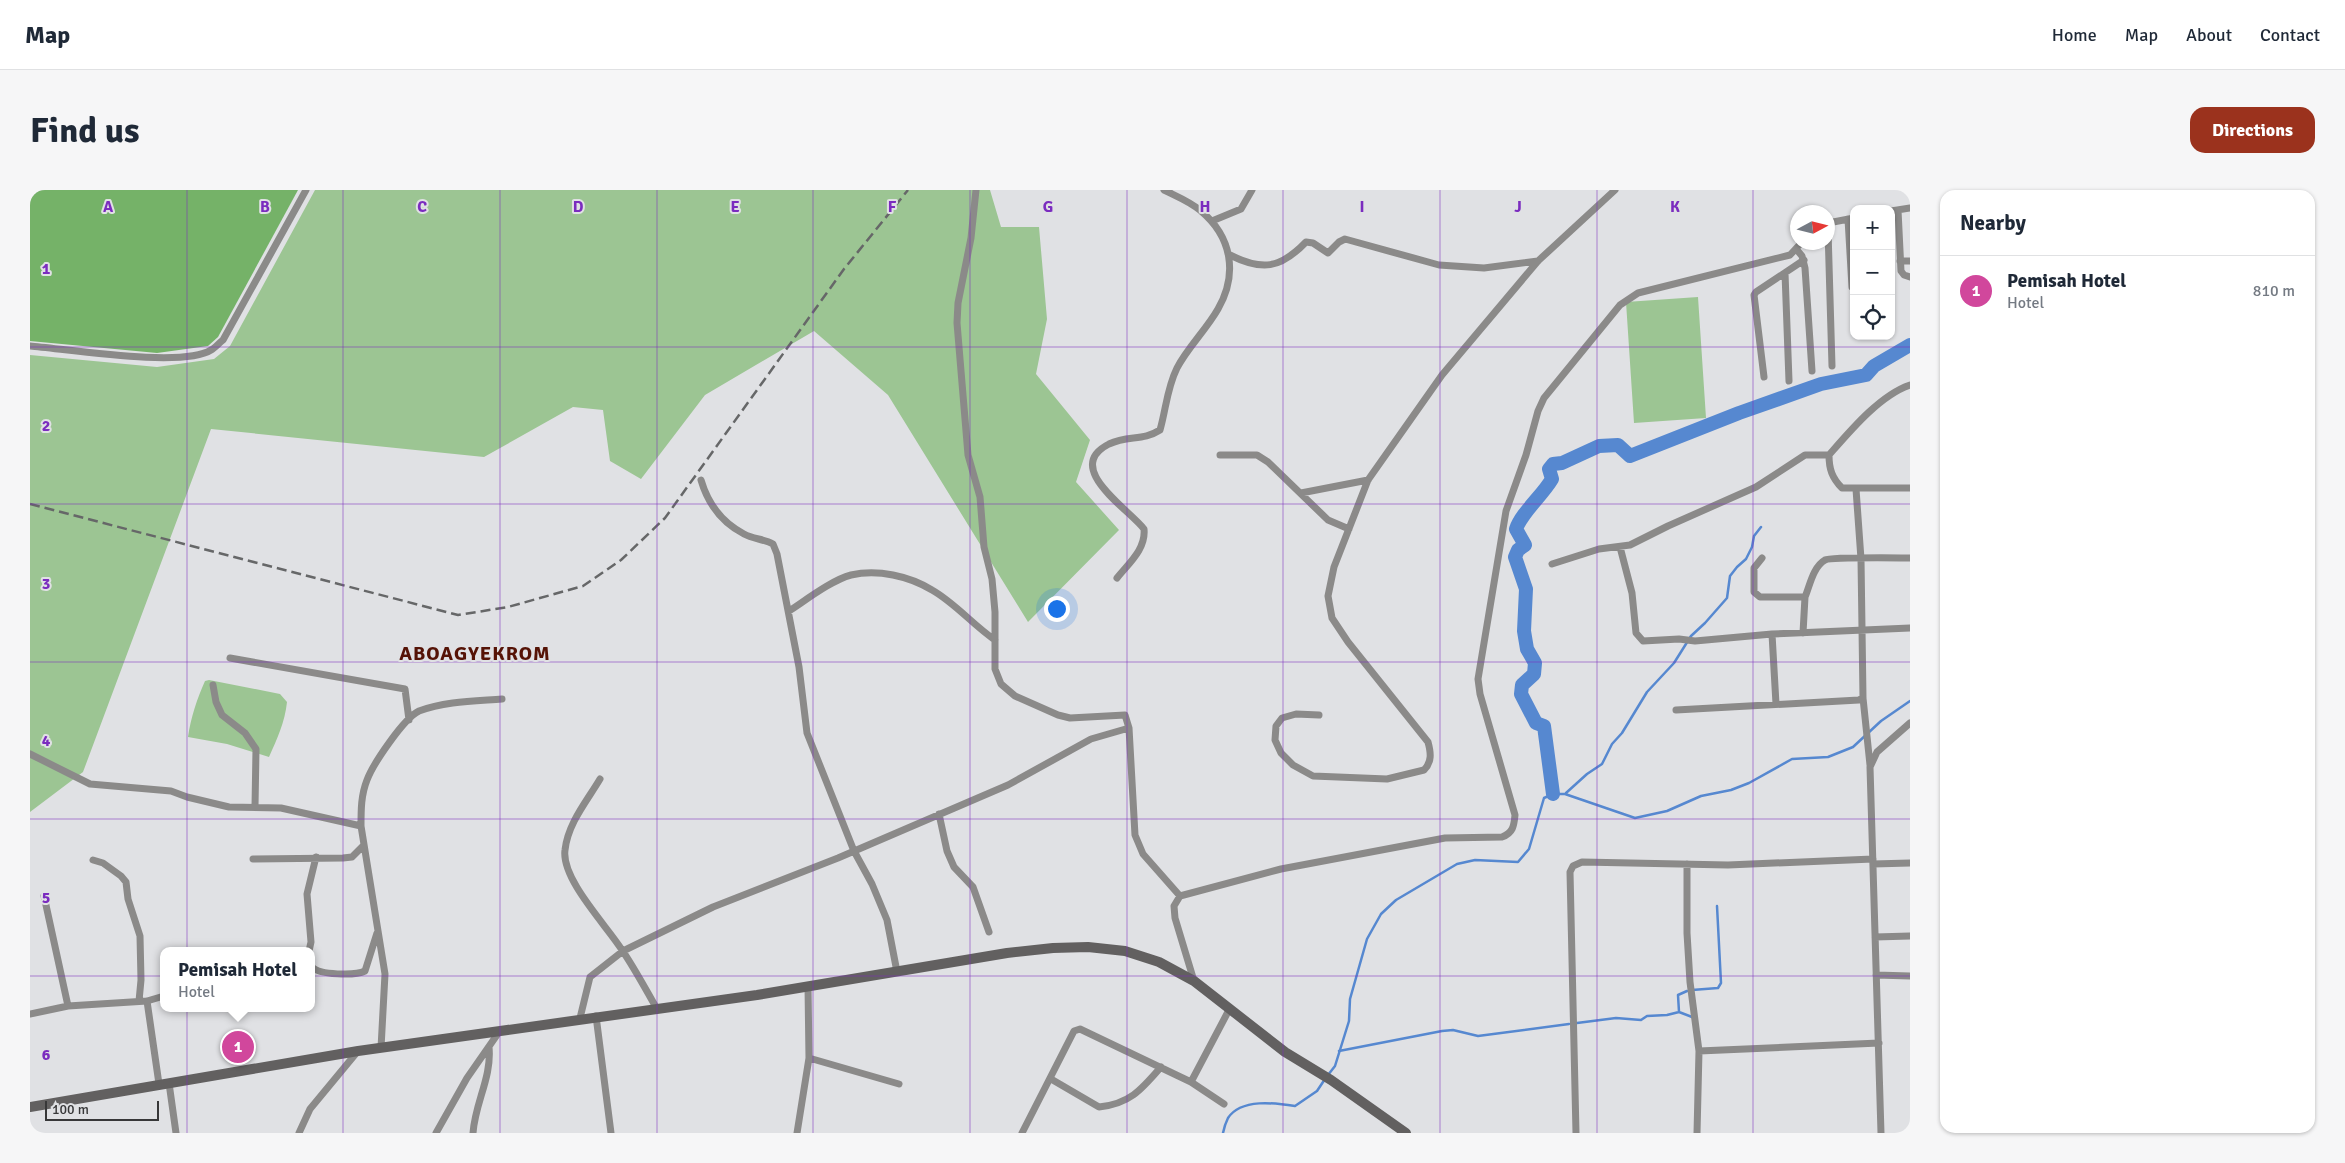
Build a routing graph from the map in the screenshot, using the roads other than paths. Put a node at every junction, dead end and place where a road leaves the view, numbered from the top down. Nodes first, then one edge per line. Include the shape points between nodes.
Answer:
1 (306, 190) edge
2 (976, 190) edge
3 (1164, 190) edge
4 (1252, 190) edge
5 (1615, 190) edge
6 (1910, 208) edge
7 (1895, 210) edge
8 (1850, 218) edge
9 (1835, 221) edge
10 (1212, 222) junction
11 (1797, 250) joint
12 (1829, 250) edge
13 (1230, 255) junction
14 (1804, 260) junction
15 (1538, 261) junction
16 (1900, 261) junction
17 (1910, 261) edge
18 (1785, 273) junction
19 (1910, 277) edge
20 (30, 346) edge
21 (1832, 366) dead end
22 (1812, 371) dead end
23 (1764, 377) dead end
24 (1790, 381) dead end
25 (1910, 385) edge
26 (1220, 455) dead end
27 (1829, 455) junction
28 (701, 480) dead end
29 (1368, 480) junction
30 (1910, 488) edge
31 (1856, 489) junction
32 (1301, 493) junction
33 (1349, 529) junction
34 (1620, 548) junction
35 (1762, 558) dead end
36 (1910, 558) edge
37 (1860, 559) junction
38 (1552, 564) dead end
39 (1117, 578) dead end
40 (1805, 597) junction
41 (789, 611) junction
42 (1910, 628) edge
43 (1861, 631) junction
44 (1803, 633) junction
45 (1772, 634) junction
46 (995, 640) junction
47 (230, 658) dead end
48 (213, 684) dead end
49 (1863, 698) junction
50 (502, 699) dead end
51 (1776, 704) junction
52 (1676, 710) dead end
53 (1319, 715) dead end
54 (409, 720) junction
55 (1910, 723) edge
56 (1129, 728) junction
57 (30, 754) edge
58 (1870, 767) junction
59 (600, 779) dead end
60 (256, 807) junction
61 (939, 814) junction
62 (361, 826) junction
63 (363, 846) junction
64 (854, 851) junction
65 (316, 857) junction
66 (253, 859) dead end
67 (93, 860) dead end
68 (1873, 862) junction
69 (1910, 863) edge
70 (1687, 864) junction
71 (44, 896) dead end
72 (1180, 896) junction
73 (378, 931) junction
74 (989, 932) dead end
75 (1910, 936) edge
76 (1875, 937) junction
77 (310, 947) edge
78 (623, 951) junction
79 (315, 971) edge
80 (897, 972) junction
81 (1876, 975) junction
82 (1910, 976) edge
83 (1194, 980) junction
84 (808, 986) junction
85 (160, 997) edge
86 (143, 1001) junction
87 (68, 1006) junction
88 (1230, 1008) junction
89 (658, 1009) junction
90 (30, 1014) edge
91 (596, 1016) junction
92 (580, 1018) junction
93 (499, 1032) junction
94 (1879, 1043) junction
95 (489, 1047) junction
96 (381, 1048) junction
97 (358, 1051) junction
98 (1699, 1051) junction
99 (810, 1058) junction
100 (1161, 1067) junction
101 (1051, 1079) junction
102 (1192, 1082) junction
103 (164, 1083) junction
104 (898, 1084) dead end
105 (1224, 1104) dead end
106 (30, 1107) edge
107 (176, 1133) edge
108 (299, 1133) edge
109 (436, 1133) edge
110 (473, 1133) edge
111 (611, 1133) edge
112 (797, 1133) edge
113 (1022, 1133) edge
114 (1406, 1133) edge
115 (1576, 1133) edge
116 (1697, 1133) edge
117 (1881, 1133) edge

1 - 20 street via 222,340 210,351 157,358
2 - 46 street via 957,323 968,455 980,497 984,547 992,579
3 - 10 street via 1200,209
4 - 10 street via 1241,209
5 - 15 street
6 - 7 street
7 - 16 street
8 - 9 street
10 - 13 street
11 - 14 street
11 - 72 street via 1790,255 1638,293 1620,305 1544,398 1506,511 1478,679 1515,815 1510,834 1502,837 1445,838 1281,869
12 - 21 street
13 - 15 street via 1249,265 1264,266 1294,254 1306,242 1328,253 1345,239 1439,265 1484,268
13 - 39 street via 1227,291 1218,310 1177,367 1166,394 1160,430 1148,437 1128,438 1108,445 1095,457 1096,482 1144,529 1145,539 1141,548
14 - 18 street
14 - 22 street
15 - 29 street via 1442,375
16 - 17 street
16 - 19 street via 1901,271
18 - 23 street via 1754,295
18 - 24 street
25 - 27 street via 1884,400
26 - 32 street via 1257,456
27 - 31 street via 1829,468 1834,480 1842,488
27 - 34 street via 1806,455 1756,487
28 - 41 street via 715,511 728,523 744,534 773,544
29 - 32 street
29 - 33 street
30 - 31 street
31 - 37 street
32 - 33 street via 1328,520
33 - 53 street via 1334,566 1328,596 1332,618 1428,742 1431,754 1428,766 1424,770 1387,778 1313,776 1293,765 1281,753 1275,740 1276,726 1282,718 1296,714
34 - 38 street via 1599,549
34 - 45 street via 1632,593 1636,633 1643,641 1695,641
35 - 40 street via 1754,568 1756,596
36 - 37 street
37 - 40 street via 1832,557 1824,561 1813,576
37 - 43 street
40 - 44 street
41 - 46 street via 850,576 882,573 932,590
41 - 64 street via 807,734
42 - 43 street
43 - 44 street
43 - 49 street
44 - 45 street
45 - 51 street
46 - 56 street via 995,668 1000,684 1015,696 1070,718 1121,714 1128,719
47 - 54 street via 405,689
48 - 60 street via 222,715 245,733 256,749
49 - 51 street
49 - 58 street
50 - 54 street via 457,702 418,711
51 - 52 street
54 - 62 street via 393,738 367,780 361,805
55 - 58 street via 1877,752
56 - 61 street via 1091,739 1008,785
56 - 72 street via 1135,835 1143,854
57 - 60 street via 90,784 171,790 215,804
58 - 68 street
59 - 78 street via 567,836 565,863 594,914
60 - 62 street via 301,811
61 - 64 street
61 - 74 street via 947,851 954,867 973,887
62 - 63 street
63 - 65 street via 352,856
63 - 73 street
64 - 78 street via 713,907
64 - 80 street via 887,920
65 - 66 street
65 - 77 street via 308,894
67 - 86 street via 103,863 126,882 128,900 140,936
68 - 69 street
68 - 70 street
68 - 76 street
70 - 98 street via 1690,982
70 - 115 street via 1582,862 1570,872
71 - 87 street
72 - 83 street via 1174,906 1175,918
73 - 79 street via 365,971 360,974
73 - 96 street via 385,974
75 - 76 street
76 - 81 street
78 - 89 street
78 - 92 street via 590,977
80 - 83 street via 1007,953 1088,947 1125,951 1159,962
80 - 84 street
81 - 82 street
81 - 94 street
83 - 88 street
84 - 89 street
84 - 99 street
85 - 86 street
86 - 87 street
86 - 103 street
87 - 90 street
88 - 102 street
88 - 114 street via 1284,1052 1331,1080
89 - 91 street
91 - 92 street
91 - 111 street
92 - 93 street
93 - 95 street
93 - 96 street
94 - 98 street
94 - 117 street
95 - 109 street
95 - 110 street via 490,1067 474,1119
96 - 97 street
97 - 103 street
97 - 108 street via 310,1109
98 - 116 street
99 - 104 street
99 - 112 street
100 - 101 street via 1139,1093 1099,1107
100 - 101 street via 1080,1028 1074,1031
100 - 102 street
101 - 113 street
102 - 105 street
103 - 106 street
103 - 107 street

